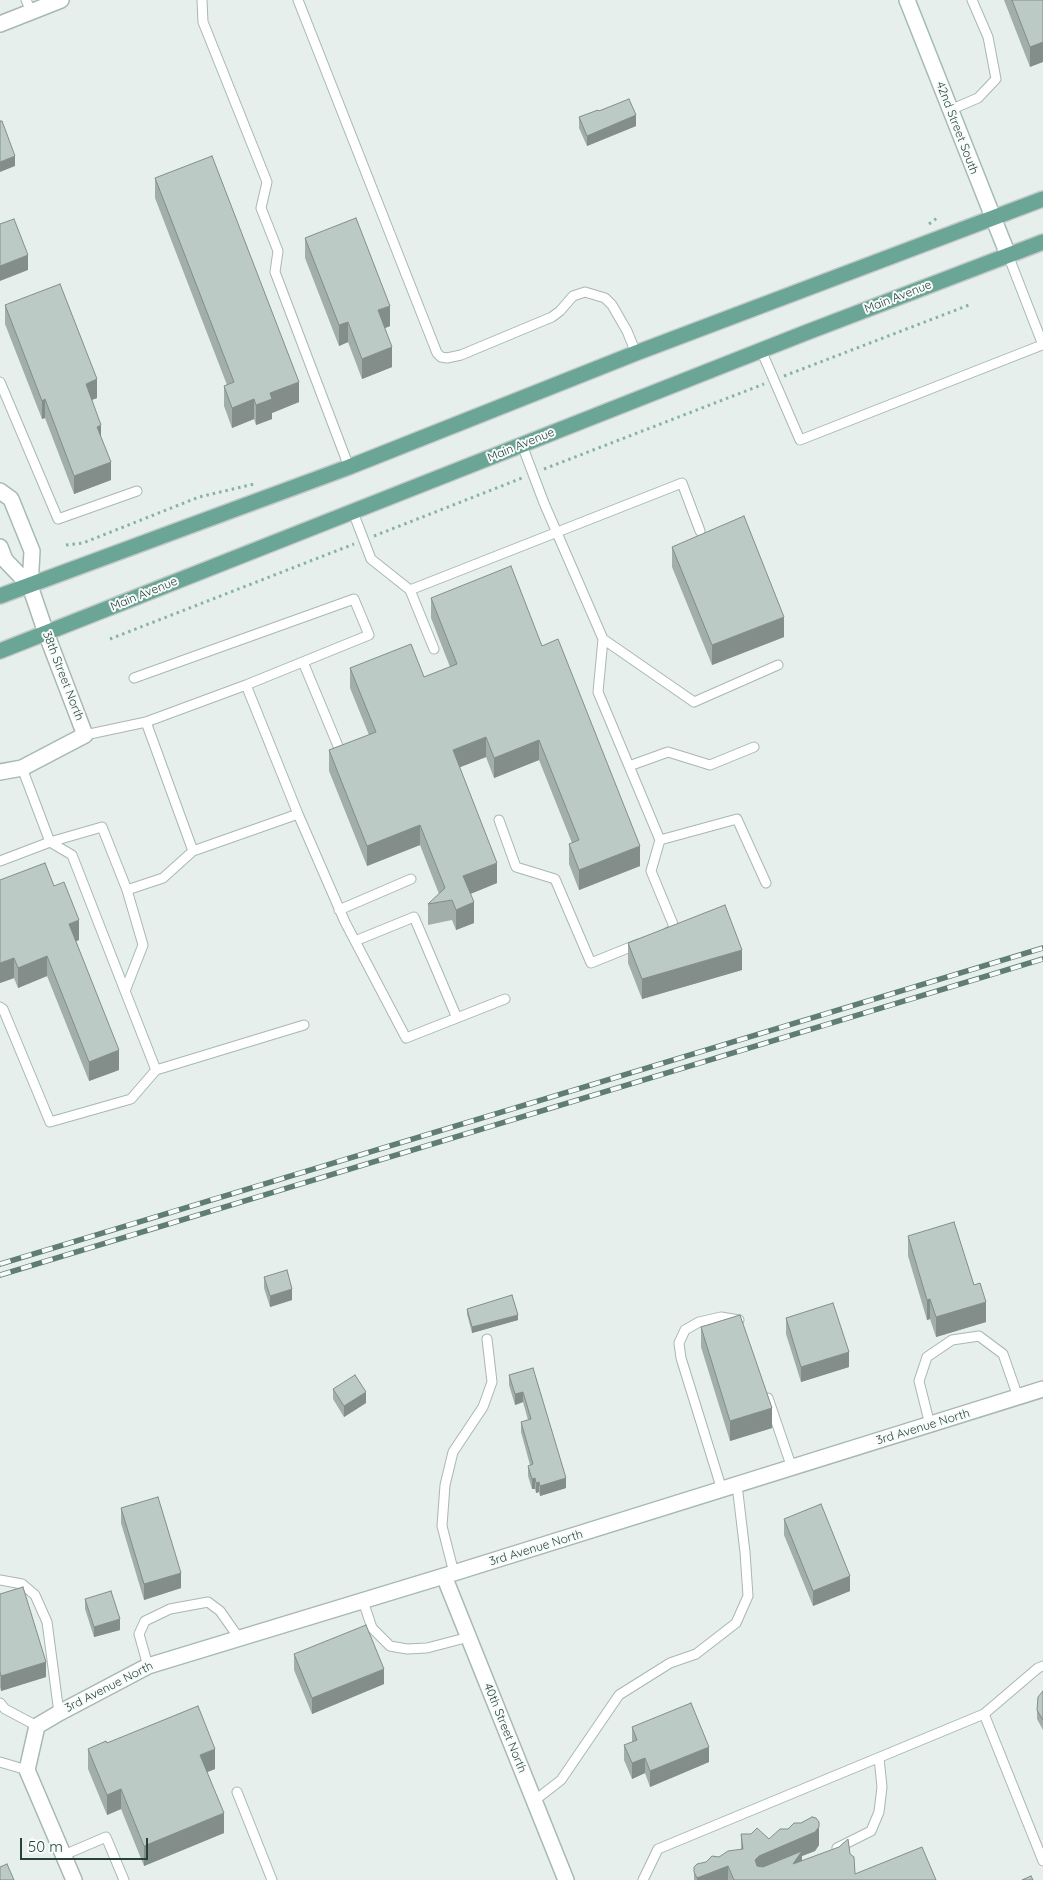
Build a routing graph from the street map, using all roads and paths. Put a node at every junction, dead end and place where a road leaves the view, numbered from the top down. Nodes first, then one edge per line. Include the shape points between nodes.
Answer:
1 (61, 0) edge
2 (202, 0) edge
3 (298, 0) edge
4 (907, 0) edge
5 (972, 0) edge
6 (29, 6) edge
7 (0, 24) edge
8 (950, 110) junction
9 (1043, 199) edge
10 (993, 219) junction
11 (1043, 242) edge
12 (1008, 255) junction
13 (1043, 345) edge
14 (762, 350) junction
15 (636, 354) junction
16 (0, 382) edge
17 (522, 445) junction
18 (349, 467) junction
19 (137, 490) dead end
20 (0, 491) edge
21 (353, 512) junction
22 (700, 531) dead end
23 (557, 532) junction
24 (2, 556) edge
25 (30, 586) junction
26 (410, 590) junction
27 (0, 596) edge
28 (46, 633) junction
29 (603, 639) junction
30 (434, 649) dead end
31 (0, 651) edge
32 (304, 662) junction
33 (778, 665) dead end
34 (134, 678) dead end
35 (246, 685) junction
36 (146, 722) junction
37 (85, 735) junction
38 (338, 746) edge
39 (754, 747) dead end
40 (628, 766) junction
41 (22, 768) junction
42 (0, 772) edge
43 (298, 814) junction
44 (499, 820) dead end
45 (660, 840) junction
46 (50, 842) junction
47 (193, 851) junction
48 (0, 861) edge
49 (411, 879) dead end
50 (766, 883) dead end
51 (127, 890) junction
52 (339, 910) junction
53 (656, 937) edge
54 (355, 941) junction
55 (647, 941) edge
56 (125, 990) junction
57 (505, 999) dead end
58 (0, 1007) edge
59 (457, 1018) junction
60 (304, 1025) dead end
61 (156, 1070) junction
62 (743, 1328) edge
63 (487, 1339) dead end
64 (1043, 1390) edge
65 (766, 1393) edge
66 (1018, 1397) junction
67 (930, 1425) junction
68 (792, 1468) junction
69 (737, 1485) junction
70 (722, 1490) junction
71 (449, 1575) junction
72 (0, 1580) edge
73 (363, 1601) junction
74 (469, 1637) junction
75 (239, 1638) junction
76 (148, 1666) junction
77 (1043, 1666) edge
78 (0, 1703) edge
79 (58, 1712) junction
80 (984, 1714) junction
81 (37, 1726) junction
82 (879, 1758) junction
83 (0, 1762) edge
84 (27, 1770) junction
85 (237, 1792) dead end
86 (534, 1801) junction
87 (830, 1851) edge
88 (64, 1855) junction
89 (1043, 1861) edge
90 (74, 1880) edge
91 (124, 1880) edge
92 (272, 1880) edge
93 (566, 1880) edge
94 (643, 1880) edge

1 - 6 street
2 - 18 lane via 203,22 267,182 261,208 278,252 275,272
3 - 15 lane via 437,353 447,358 470,351 552,317 573,296 584,292 605,298 612,305 628,331
4 - 8 street, 42nd Street South
5 - 8 lane via 988,36 996,78 978,98
6 - 7 street
8 - 10 street, 42nd Street South
9 - 10 main road
10 - 12 street, 42nd Street South
10 - 15 main road
11 - 12 main road, Main Avenue
12 - 13 lane
12 - 14 main road, Main Avenue
13 - 14 lane via 800,440
14 - 17 main road, Main Avenue
15 - 18 main road
16 - 19 lane via 58,519
17 - 21 main road, Main Avenue
17 - 23 lane
18 - 25 main road
20 - 25 street via 12,499 32,552
21 - 26 lane via 371,559
21 - 28 main road, Main Avenue
22 - 23 lane via 682,483
23 - 26 lane
23 - 29 lane
24 - 25 street
25 - 27 main road
25 - 28 street, 38th Street North
26 - 30 lane
28 - 31 main road, Main Avenue
28 - 37 street, 38th Street North
29 - 33 lane via 694,702
29 - 40 lane via 598,692
32 - 34 lane via 369,635 354,599
32 - 35 lane
32 - 38 lane
35 - 36 lane
35 - 43 lane
36 - 37 lane
36 - 47 lane
37 - 41 street, 38th Street North
39 - 40 lane via 710,764 668,752
40 - 45 lane
41 - 42 street, 38th Street North
41 - 46 lane
43 - 47 lane
43 - 52 lane
44 - 55 lane via 516,867 555,879 591,963
45 - 50 lane via 737,819
45 - 53 lane via 651,872 675,929
46 - 48 lane
46 - 51 lane via 102,827
46 - 56 lane via 72,855
47 - 51 lane via 163,878
49 - 52 lane
51 - 56 lane via 143,945
52 - 54 lane
54 - 59 lane via 406,1038
54 - 59 lane via 414,917
56 - 61 lane
57 - 59 lane
58 - 61 lane via 50,1122 130,1099
60 - 61 lane
62 - 70 lane via 739,1320 721,1317 706,1320 685,1330 679,1343 680,1358
63 - 71 lane via 492,1382 483,1407 453,1452 445,1485 442,1526
64 - 66 street, 3rd Avenue North
65 - 68 lane
66 - 67 street, 3rd Avenue North
66 - 67 lane via 1003,1354 979,1336 952,1340 927,1358 919,1381
67 - 68 street, 3rd Avenue North
68 - 69 street, 3rd Avenue North
69 - 70 street, 3rd Avenue North
69 - 86 lane via 748,1596 736,1623 696,1654 670,1663 620,1696 561,1780
70 - 71 street, 3rd Avenue North
71 - 73 street, 3rd Avenue North
71 - 74 street, 40th Street North
72 - 79 lane via 22,1584 35,1595 47,1622
73 - 74 lane via 372,1628 390,1646 427,1648
73 - 75 street, 3rd Avenue North
74 - 86 street, 40th Street North
75 - 76 street, 3rd Avenue North
75 - 76 lane via 220,1611 208,1602 170,1609 145,1621 139,1634
76 - 79 street, 3rd Avenue North
77 - 80 lane
78 - 81 lane
79 - 81 street, 3rd Avenue North
80 - 82 lane
80 - 89 lane
81 - 84 street
82 - 87 lane via 882,1787 879,1812 871,1831
82 - 94 lane via 658,1849
83 - 84 lane
84 - 88 street
85 - 92 lane
86 - 93 street, 40th Street North
88 - 90 street
88 - 91 lane via 106,1837

